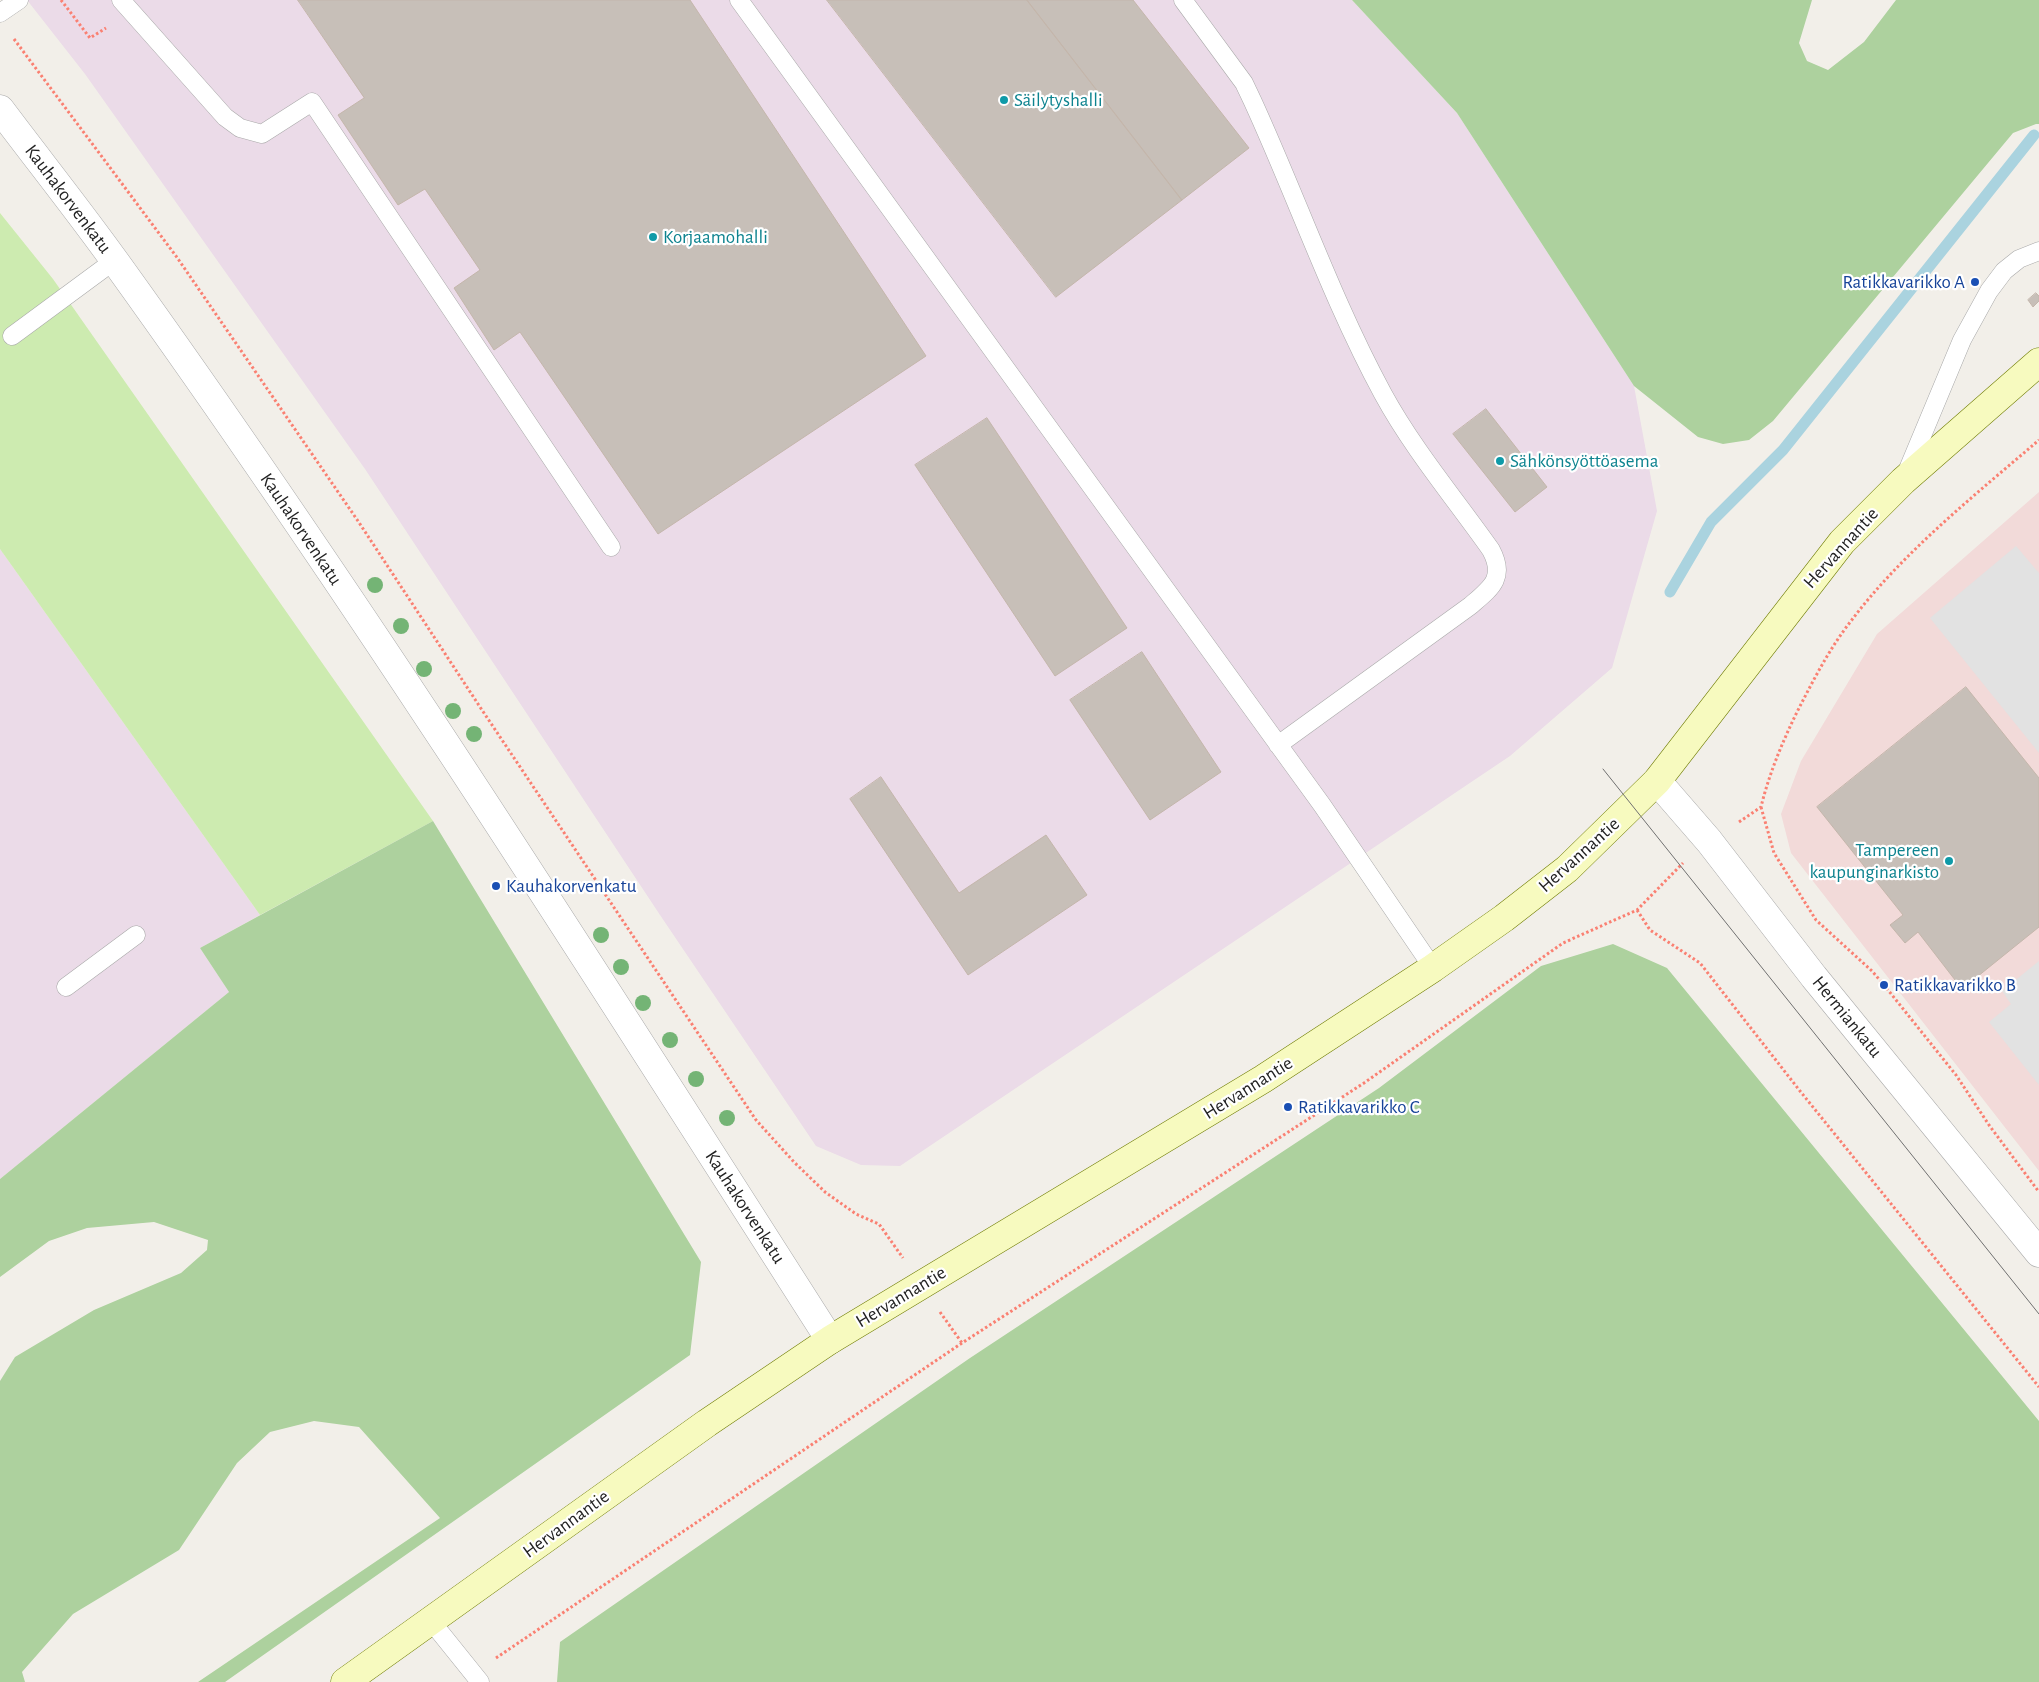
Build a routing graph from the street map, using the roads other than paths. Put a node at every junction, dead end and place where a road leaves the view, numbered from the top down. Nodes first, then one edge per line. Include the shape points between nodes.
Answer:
1 (19, 0) edge
2 (121, 0) edge
3 (739, 0) edge
4 (1183, 0) edge
5 (0, 13) edge
6 (0, 109) edge
7 (2039, 251) edge
8 (115, 260) junction
9 (12, 336) dead end
10 (2039, 362) edge
11 (1903, 481) junction
12 (611, 547) dead end
13 (1278, 745) junction
14 (1657, 781) junction
15 (136, 934) dead end
16 (1433, 968) junction
17 (66, 987) dead end
18 (2039, 1253) edge
19 (830, 1340) junction
20 (431, 1620) junction
21 (345, 1682) edge
22 (480, 1682) edge

1 - 5 lane
2 - 12 lane via 225,117 240,128 262,134 312,102
3 - 13 lane
4 - 13 lane via 1244,83 1329,282 1383,394 1497,561 1495,581 1470,606
6 - 8 street, Kauhakorvenkatu
7 - 11 lane via 2019,259 2004,271 1989,292 1962,340
8 - 9 lane
8 - 19 street, Kauhakorvenkatu via 225,416 437,731
10 - 11 main road, Hervannantie
11 - 14 main road, Hervannantie via 1842,542
13 - 16 lane
14 - 16 main road, Hervannantie via 1567,869
14 - 18 street, Hermiankatu via 1709,841 1814,977
15 - 17 lane
16 - 19 main road, Hervannantie via 1263,1079
19 - 20 main road, Hervannantie via 707,1423
20 - 21 main road, Hervannantie
20 - 22 lane

